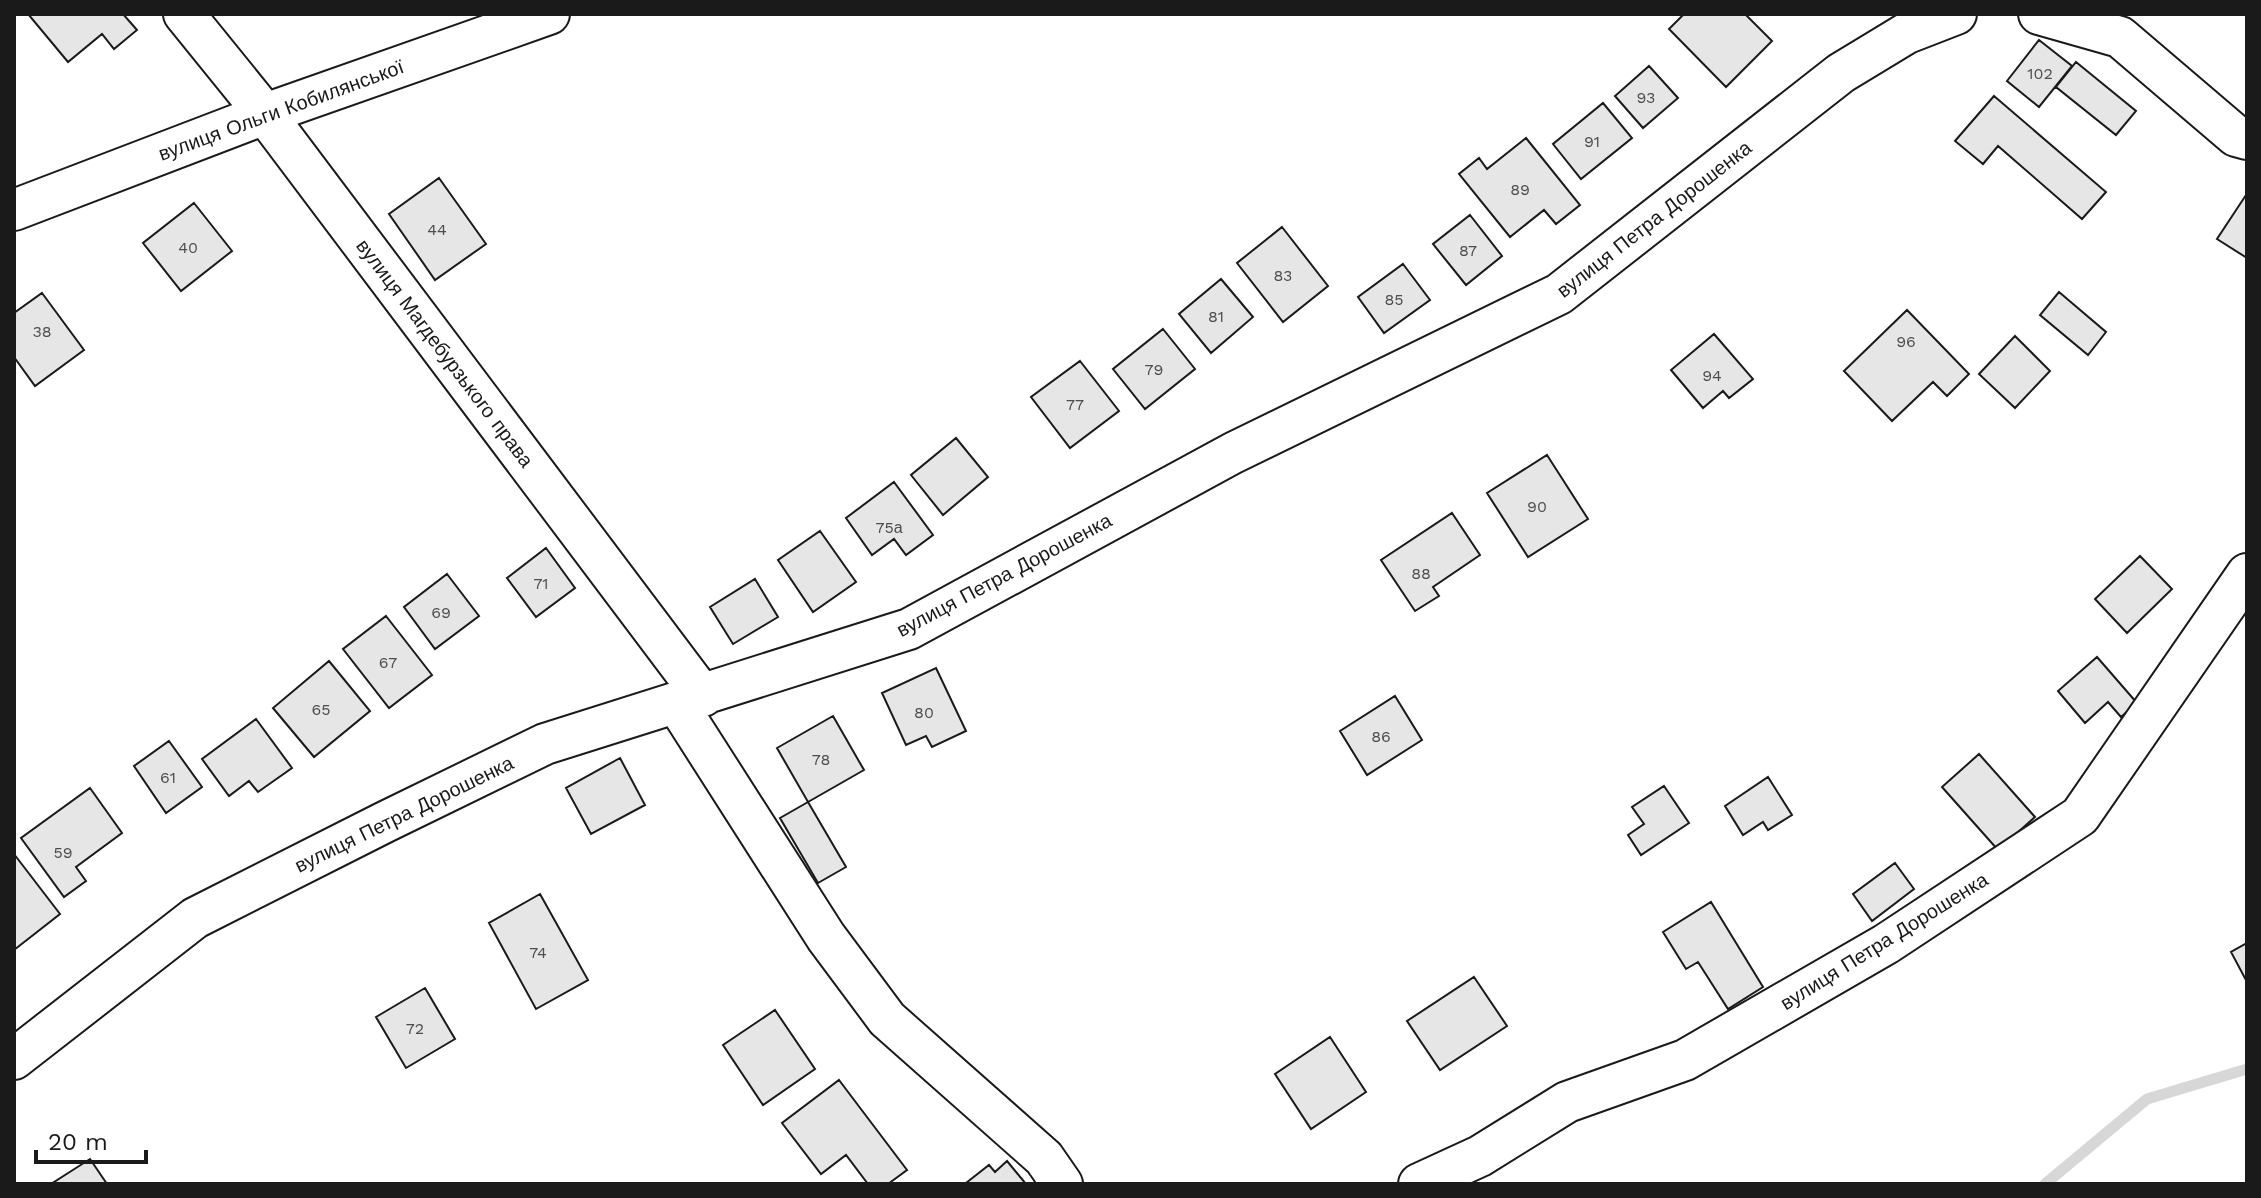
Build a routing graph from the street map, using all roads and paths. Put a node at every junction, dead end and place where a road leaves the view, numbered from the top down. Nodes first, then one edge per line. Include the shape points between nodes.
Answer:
1 (184, 14) edge
2 (549, 14) edge
3 (1956, 14) edge
4 (2039, 14) edge
5 (265, 114) junction
6 (2247, 139) edge
7 (14, 210) edge
8 (2247, 574) edge
9 (690, 700) junction
10 (14, 1059) edge
11 (1062, 1184) edge
12 (1419, 1184) edge

1 - 5 street, вулиця Магдебурзького права
2 - 5 street, вулиця Ольги Кобилянської
3 - 9 street, вулиця Петра Дорошенка via 1907,33 1841,73 1559,294 1233,453 909,629
4 - 6 street via 2120,37 2236,136
5 - 7 street, вулиця Ольги Кобилянської
5 - 9 street, вулиця Магдебурзького права
8 - 12 street, вулиця Петра Дорошенка via 2080,816 1886,944 1685,1060 1567,1102 1480,1156
9 - 10 street, вулиця Петра Дорошенка via 545,744 195,918
9 - 11 street, вулиця Магдебурзького права via 826,937 887,1019 1044,1158

